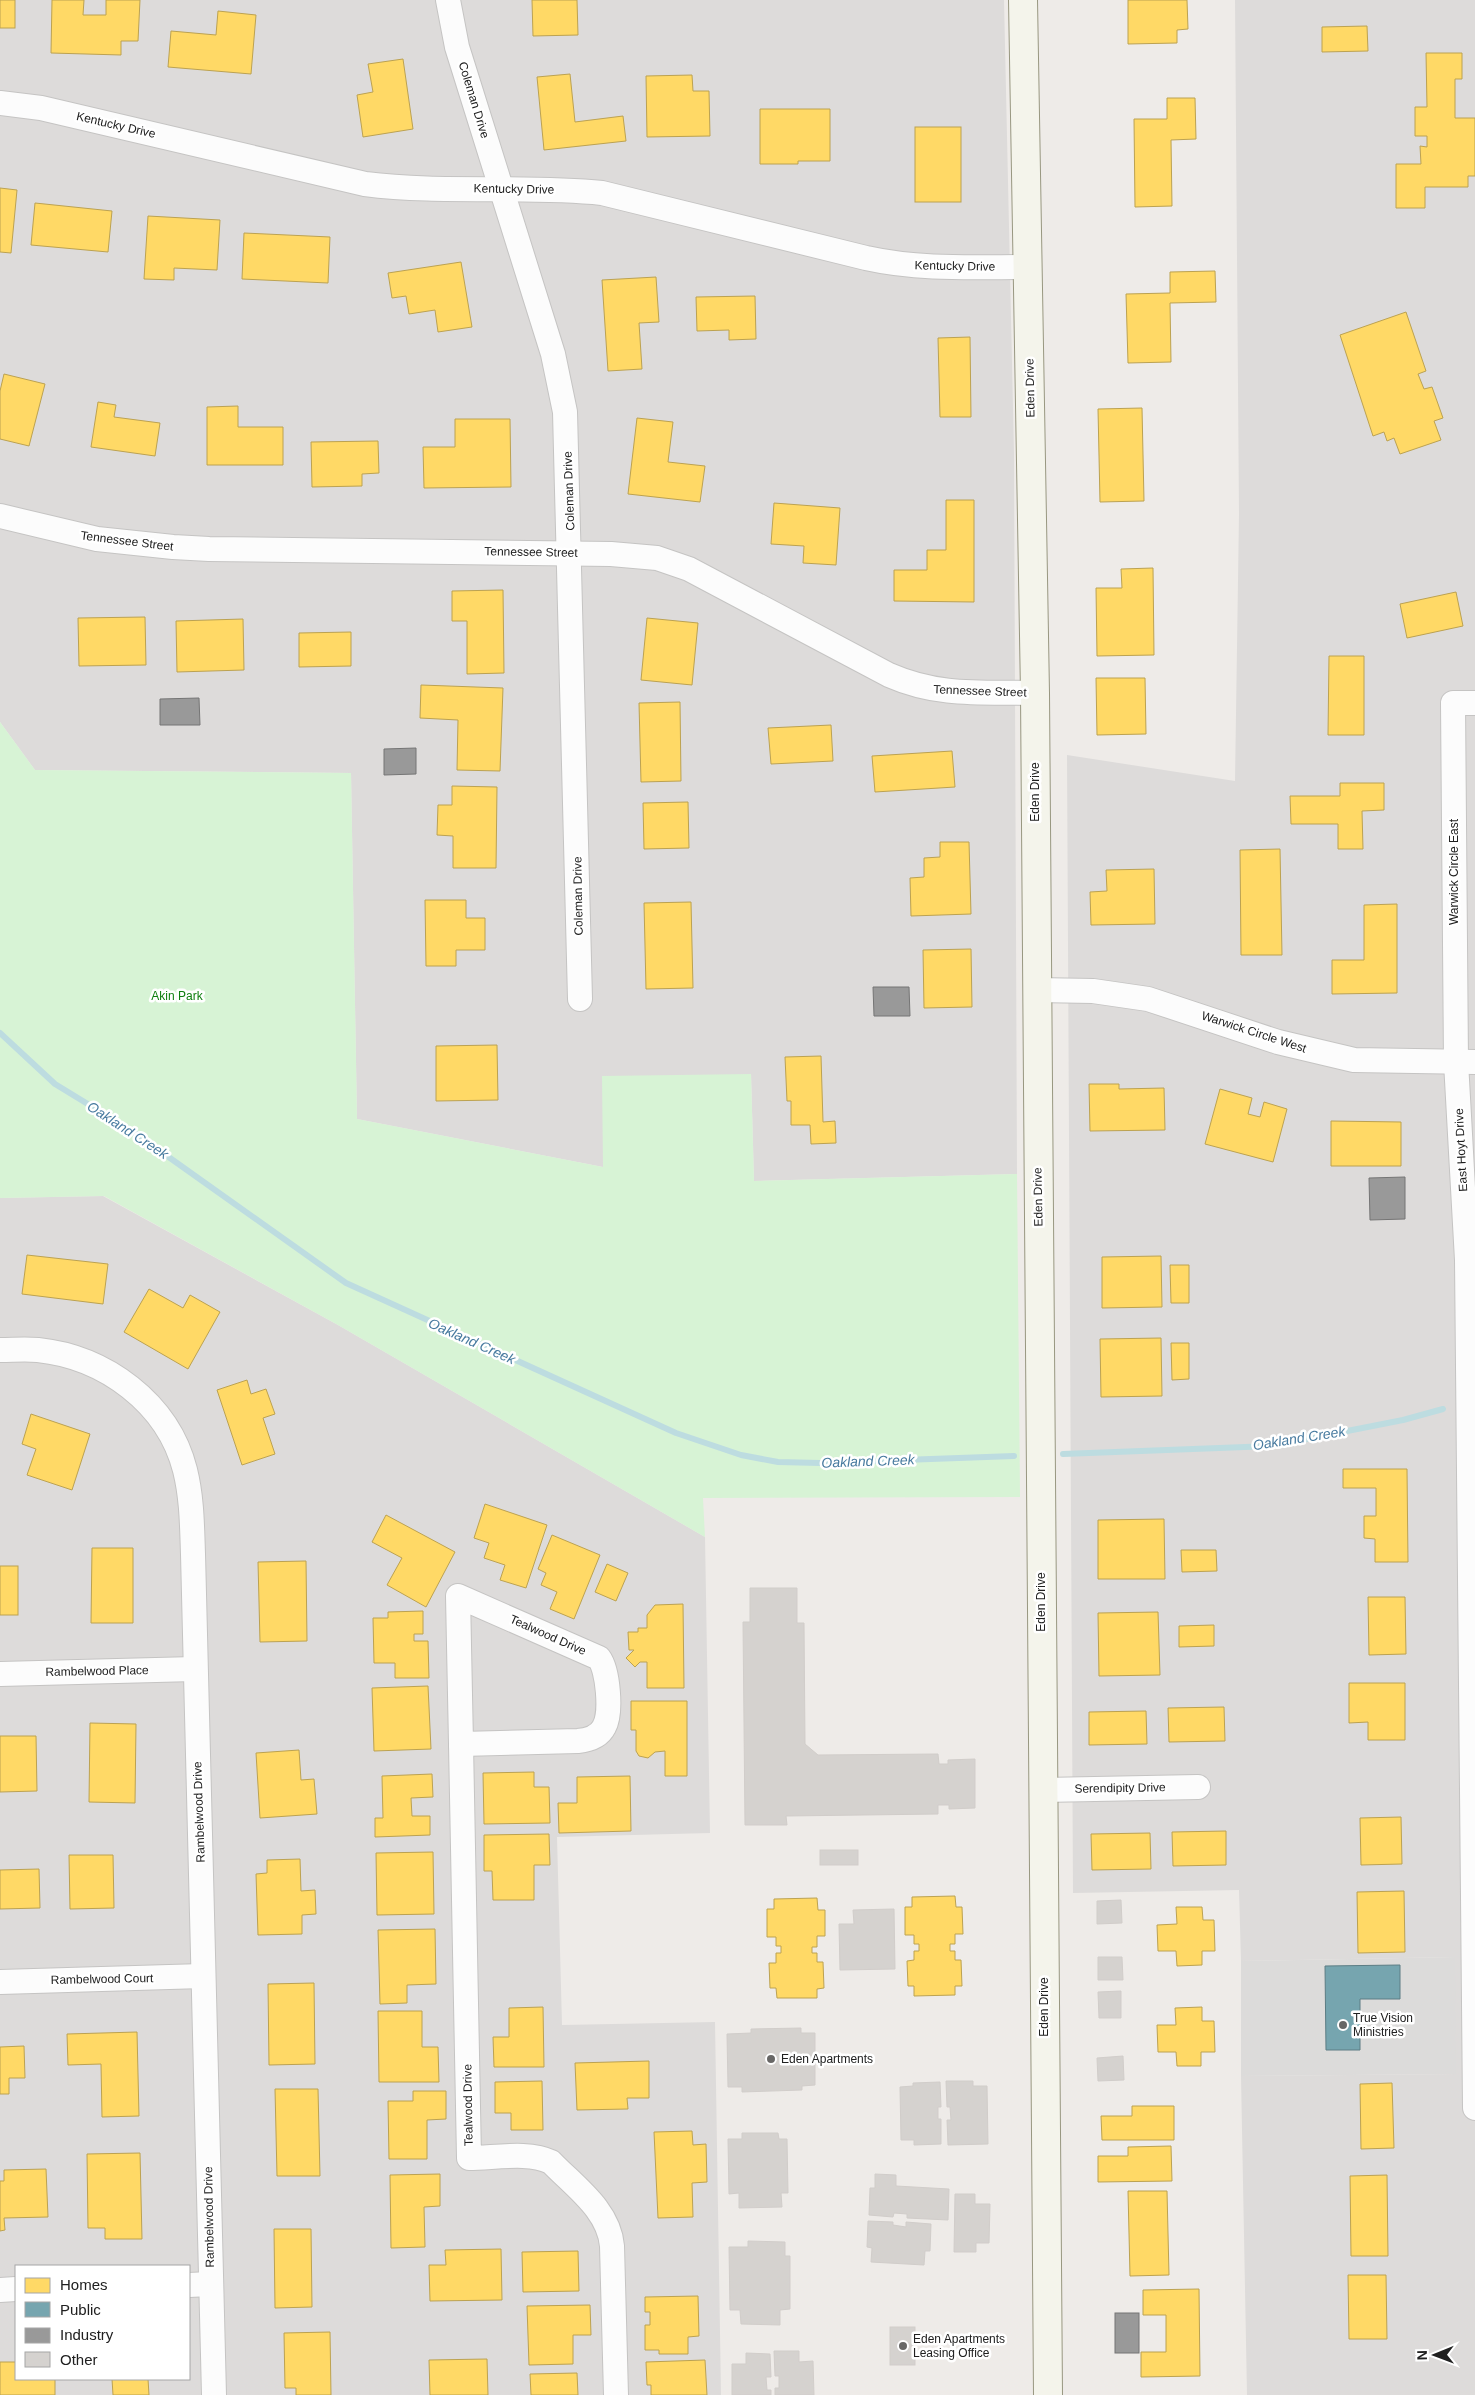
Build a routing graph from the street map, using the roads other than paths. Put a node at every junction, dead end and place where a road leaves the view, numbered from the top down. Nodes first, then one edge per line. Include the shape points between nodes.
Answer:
1 (448, 0) edge
2 (1023, 0) edge
3 (0, 103) edge
4 (502, 189) junction
5 (1028, 267) junction
6 (0, 516) edge
7 (570, 552) junction
8 (1034, 693) junction
9 (1475, 703) edge
10 (1036, 990) junction
11 (580, 999) dead end
12 (1465, 1062) edge
13 (0, 1350) edge
14 (195, 1669) junction
15 (0, 1674) edge
16 (461, 1744) junction
17 (1198, 1787) dead end
18 (1043, 1790) junction
19 (203, 1976) junction
20 (0, 1982) edge
21 (1475, 2108) edge
22 (199, 2284) edge
23 (15, 2289) edge
24 (0, 2290) edge
25 (214, 2395) edge
26 (616, 2395) edge
27 (1048, 2395) edge

1 - 4 street, Coleman Drive via 457,47
2 - 5 street, Eden Drive
3 - 4 street, Kentucky Drive via 48,109 351,182 409,188
4 - 5 street, Kentucky Drive via 618,195 904,266
4 - 7 street, Coleman Drive via 562,392 567,433
5 - 8 street, Eden Drive
6 - 7 street, Tennessee Street via 97,539 210,549
7 - 8 street, Tennessee Street via 646,556 684,566 889,675 919,687 953,692
7 - 11 street, Coleman Drive
8 - 10 street, Eden Drive
9 - 12 street, Warwick Circle East via 1453,703
10 - 12 street, Warwick Circle West via 1093,991 1148,999 1278,1042 1347,1058
10 - 18 street, Eden Drive
12 - 21 street, East Hoyt Drive
13 - 14 street, Rambelwood Drive via 50,1352 104,1369 137,1393 164,1424 179,1454 188,1487
14 - 15 street, Rambelwood Place
14 - 19 street, Rambelwood Drive
16 - 16 street, Tealwood Drive via 578,1741 594,1737 604,1728 607,1719 604,1665 586,1651 458,1596
16 - 26 street, Tealwood Drive via 469,2158 529,2157 551,2162 605,2219 612,2246
17 - 18 street, Serendipity Drive
18 - 27 street, Eden Drive
19 - 20 street, Rambelwood Court
19 - 22 street, Rambelwood Drive
22 - 25 street, Rambelwood Drive
23 - 24 street

